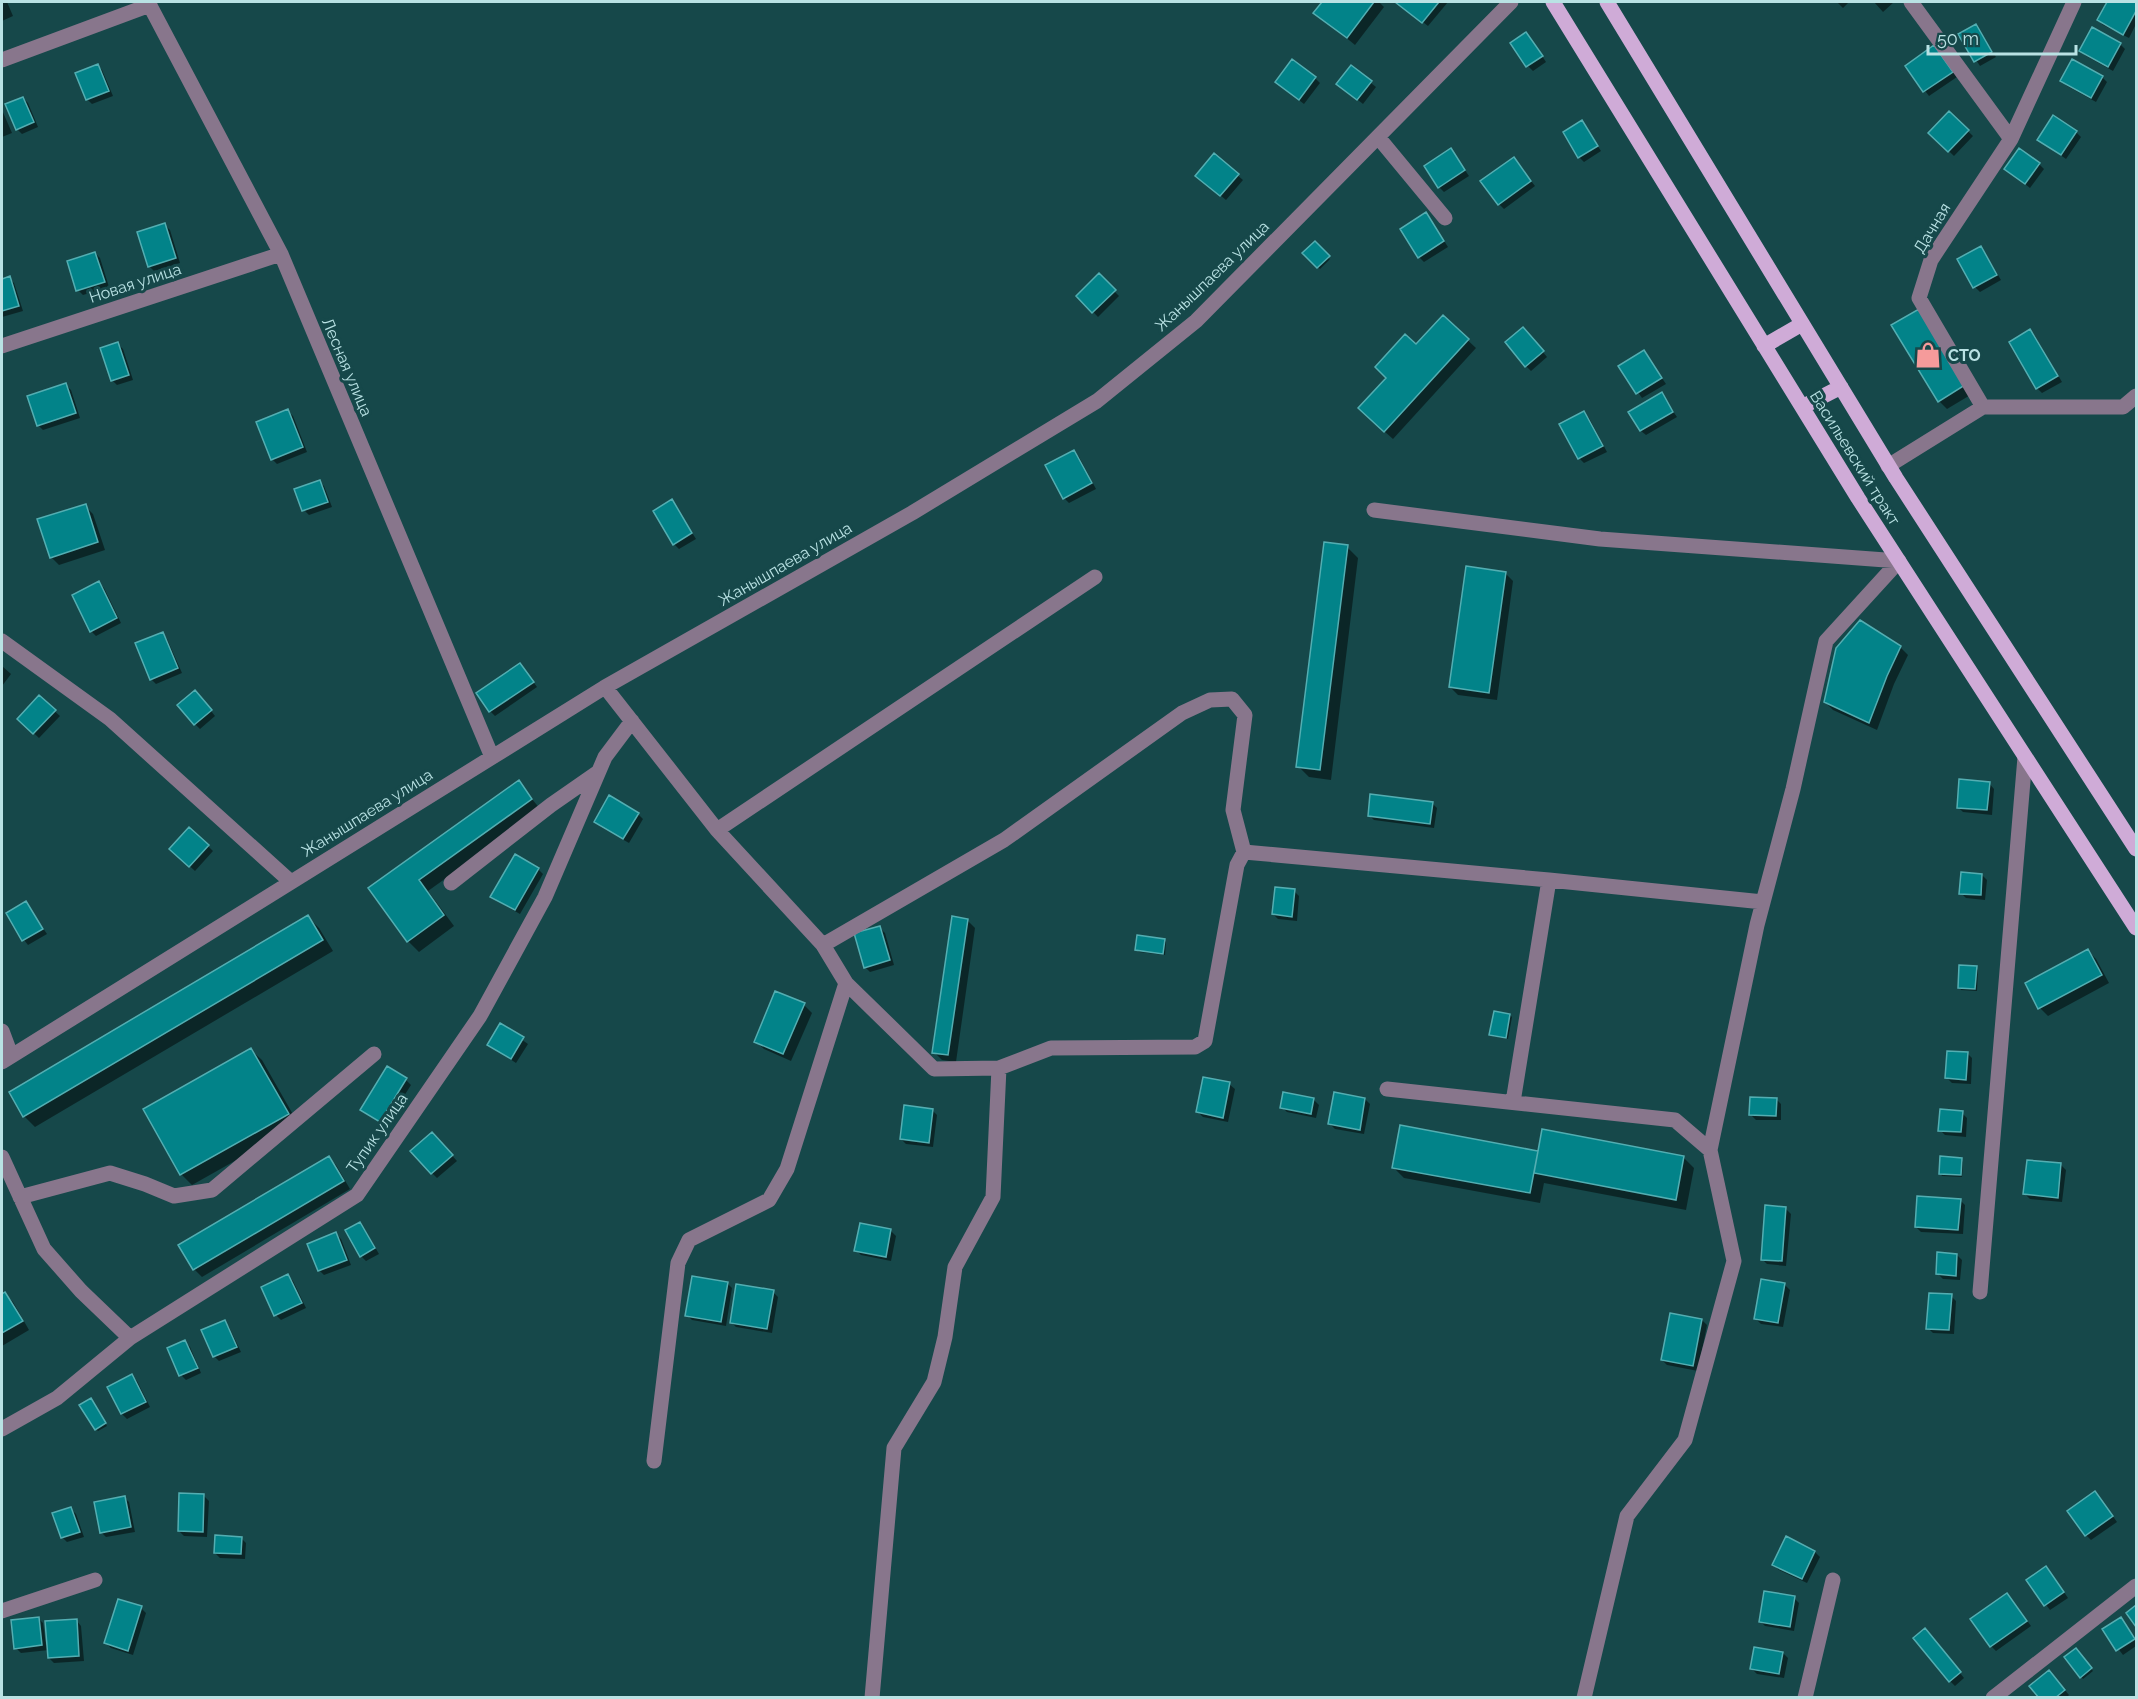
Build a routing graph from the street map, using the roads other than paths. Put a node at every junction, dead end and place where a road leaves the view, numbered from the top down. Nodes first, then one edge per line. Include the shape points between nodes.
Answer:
1 (1511, 2) edge
2 (1553, 2) edge
3 (1607, 2) edge
4 (1911, 2) edge
5 (2074, 2) edge
6 (149, 3) edge
7 (2, 60) edge
8 (1378, 137) junction
9 (2011, 139) junction
10 (1445, 218) dead end
11 (280, 254) junction
12 (1802, 324) junction
13 (2, 346) edge
14 (1764, 346) junction
15 (1841, 387) junction
16 (2136, 396) edge
17 (1802, 407) junction
18 (1983, 407) junction
19 (1888, 466) junction
20 (1374, 510) dead end
21 (1899, 561) junction
22 (1095, 577) dead end
23 (2, 641) edge
24 (605, 687) junction
25 (632, 721) junction
26 (492, 757) junction
27 (2025, 757) junction
28 (598, 772) junction
29 (717, 830) junction
30 (2136, 849) edge
31 (1244, 852) junction
32 (1550, 880) junction
33 (291, 882) junction
34 (452, 883) dead end
35 (1763, 902) junction
36 (2136, 928) edge
37 (823, 945) junction
38 (846, 983) junction
39 (2, 1032) edge
40 (374, 1054) dead end
41 (6, 1058) edge
42 (999, 1068) junction
43 (1387, 1089) dead end
44 (1513, 1102) junction
45 (1710, 1150) junction
46 (2, 1157) edge
47 (20, 1197) junction
48 (1980, 1292) dead end
49 (130, 1338) junction
50 (2, 1429) edge
51 (654, 1461) dead end
52 (1833, 1580) dead end
53 (95, 1581) dead end
54 (2136, 1586) edge
55 (2, 1611) edge
56 (872, 1698) edge
57 (1584, 1698) edge
58 (1805, 1698) edge
59 (1993, 1698) edge

1 - 8 street, Жанышпаева улица
2 - 14 main road, Васильевский тракт
3 - 12 main road, Васильевский тракт
4 - 9 street
5 - 9 street, Дачная
6 - 7 street
6 - 11 street, Лесная улица
8 - 10 street
8 - 24 street, Жанышпаева улица via 1196,321 1097,401 912,513
9 - 18 street, Дачная via 1931,260 1919,297
11 - 13 street, Новая улица
11 - 26 street, Лесная улица
12 - 14 main road
12 - 15 main road, Васильевский тракт
14 - 17 main road, Васильевский тракт
15 - 17 main road
15 - 19 main road, Васильевский тракт
16 - 18 street via 2123,407
17 - 21 main road, Васильевский тракт
18 - 19 street
19 - 30 main road, Васильевский тракт
20 - 21 street via 1600,539
21 - 27 main road, Васильевский тракт
21 - 35 street via 1826,641
22 - 29 street
23 - 33 street via 110,719
24 - 25 street
24 - 26 street, Жанышпаева улица
25 - 28 street, Тупик улица
25 - 29 street
26 - 33 street, Жанышпаева улица
27 - 36 main road, Васильевский тракт
27 - 48 street
28 - 34 street
28 - 49 street, Тупик улица via 545,897 480,1017 357,1195
29 - 37 street
31 - 32 street
31 - 37 street via 1233,810 1245,715 1232,699 1210,700 1182,713 1004,840
31 - 42 street via 1237,866 1205,1041 1195,1047 1051,1048
32 - 35 street
32 - 44 street
33 - 41 street, Жанышпаева улица
35 - 45 street
37 - 38 street
38 - 42 street via 934,1069
38 - 51 street via 787,1169 769,1200 689,1240 678,1263
39 - 41 street
40 - 47 street via 212,1190 174,1196 110,1173
42 - 56 street via 993,1197 955,1267 934,1382 894,1448
43 - 44 street
44 - 45 street via 1675,1120
45 - 57 street via 1734,1261 1685,1440 1627,1516
46 - 47 street
47 - 49 street via 44,1250
49 - 50 street, Тупик улица via 57,1398
52 - 58 street
53 - 55 street
54 - 59 street

